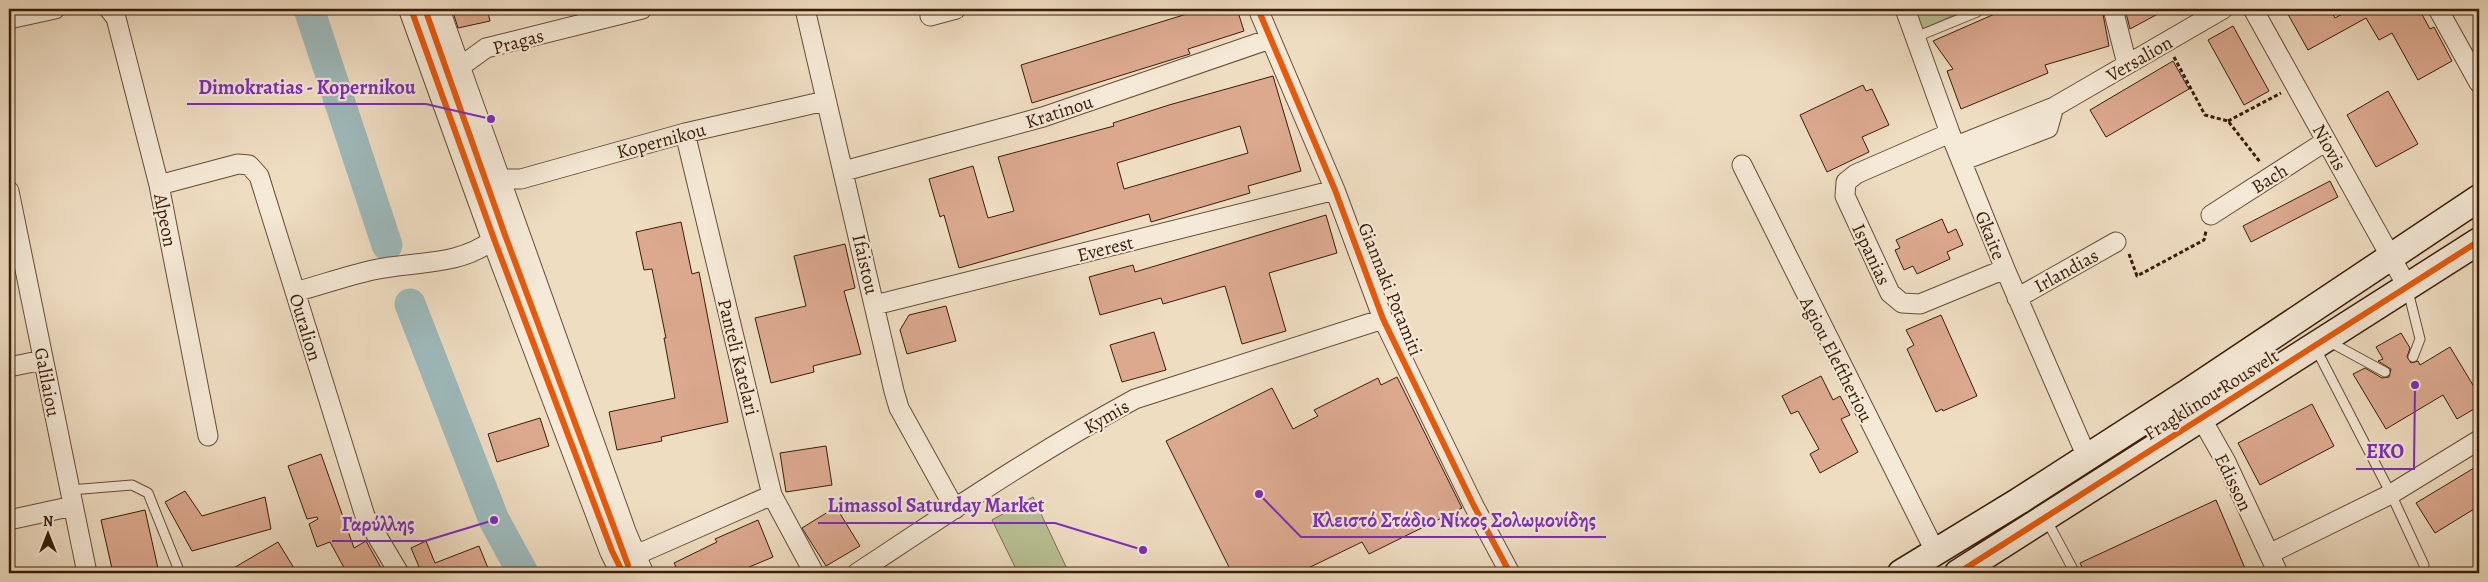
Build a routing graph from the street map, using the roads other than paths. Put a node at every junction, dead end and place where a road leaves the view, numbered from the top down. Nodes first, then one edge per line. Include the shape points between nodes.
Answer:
1 (55, 9) edge
2 (109, 9) edge
3 (411, 9) edge
4 (437, 9) edge
5 (642, 9) edge
6 (805, 9) edge
7 (956, 9) edge
8 (1258, 9) edge
9 (1904, 9) edge
10 (1979, 9) edge
11 (2113, 9) edge
12 (2223, 9) edge
13 (2253, 9) edge
14 (2438, 9) edge
15 (930, 16) dead end
16 (9, 19) edge
17 (1916, 37) junction
18 (1270, 40) junction
19 (2127, 64) junction
20 (457, 69) junction
21 (2479, 83) edge
22 (825, 101) junction
23 (685, 133) junction
24 (2326, 141) junction
25 (1956, 146) junction
26 (1742, 165) dead end
27 (844, 171) junction
28 (497, 179) junction
29 (158, 185) junction
30 (1335, 190) junction
31 (9, 191) edge
32 (2479, 198) edge
33 (2211, 214) road end
34 (494, 239) junction
35 (2479, 241) edge
36 (2116, 242) road end
37 (2390, 256) junction
38 (2005, 269) junction
39 (2406, 286) junction
40 (295, 292) junction
41 (2017, 298) junction
42 (875, 305) junction
43 (1383, 319) junction
44 (2320, 343) junction
45 (2413, 357) dead end
46 (44, 360) junction
47 (9, 368) edge
48 (2385, 372) dead end
49 (2187, 393) junction
50 (2200, 418) junction
51 (208, 436) dead end
52 (2479, 440) edge
53 (2087, 457) junction
54 (2391, 494) junction
55 (772, 495) junction
56 (71, 498) junction
57 (955, 509) junction
58 (2046, 519) junction
59 (9, 520) edge
60 (1935, 551) junction
61 (2269, 554) junction
62 (627, 563) edge
63 (2424, 565) dead end
64 (1970, 570) edge
65 (86, 573) edge
66 (180, 573) edge
67 (399, 573) edge
68 (814, 573) edge
69 (857, 573) edge
70 (1510, 573) edge
71 (1901, 573) edge
72 (2075, 573) edge
73 (2278, 573) edge

1 - 16 street
2 - 29 street, Alpeon via 116,18
3 - 34 street
4 - 20 street
5 - 20 street, Pragas via 486,48
6 - 22 street, Ifaistou
7 - 15 street
8 - 18 street, Giannaki Potamiti
9 - 17 street, Gkaite
10 - 17 lane
11 - 19 street
12 - 19 street, Versalion
13 - 24 street, Niovis
14 - 21 street
17 - 25 street, Gkaite
18 - 27 street, Kratinou via 1043,117
18 - 30 street, Giannaki Potamiti
19 - 25 street, Versalion via 2054,107 2048,128
20 - 28 street
22 - 23 street, Kopernikou
22 - 27 street, Ifaistou
23 - 28 street, Kopernikou via 521,179
23 - 55 street, Panteli Katelari
24 - 33 street, Bach
24 - 37 street, Niovis
25 - 38 street, Gkaite
25 - 38 street, Ispanias via 1856,174 1846,182 1845,196 1890,293 1902,303 1920,304
26 - 60 street, Agiou Eleftheriou
27 - 42 street, Ifaistou
28 - 62 street
29 - 40 street, Ouralion via 238,164 249,165 258,176
29 - 51 street, Alpeon
30 - 42 street, Everest
30 - 43 street, Giannaki Potamiti
31 - 46 street, Galilaiou
32 - 37 main road, Fragklinou Rousvelt
34 - 40 street via 481,249 430,264 374,270
34 - 62 street
35 - 39 main road, Fragklinou Rousvelt
36 - 41 street, Irlandias
37 - 39 street, Niovis
37 - 49 main road, Fragklinou Rousvelt
38 - 41 street, Gkaite
39 - 44 main road, Fragklinou Rousvelt
39 - 45 lane via 2420,339
40 - 67 street, Ouralion via 365,516
41 - 53 street, Gkaite
42 - 57 street, Ifaistou via 899,408
43 - 57 street, Kymis via 1135,399
43 - 70 street, Giannaki Potamiti
44 - 48 lane
44 - 50 main road, Fragklinou Rousvelt
44 - 54 lane
46 - 47 street
46 - 56 street, Galilaiou
49 - 50 street, Edisson
49 - 53 main road, Fragklinou Rousvelt
50 - 58 main road, Fragklinou Rousvelt
50 - 61 street, Edisson via 2226,462
52 - 54 street
53 - 60 main road, Fragklinou Rousvelt
54 - 61 street
54 - 63 lane
55 - 62 street via 645,551
55 - 68 street, Panteli Katelari
56 - 59 street
56 - 65 street, Galilaiou
56 - 66 lane via 132,485 148,493
57 - 69 street, Kymis
58 - 64 main road, Fragklinou Rousvelt
58 - 72 lane
60 - 71 main road, Fragklinou Rousvelt
61 - 73 street, Edisson

